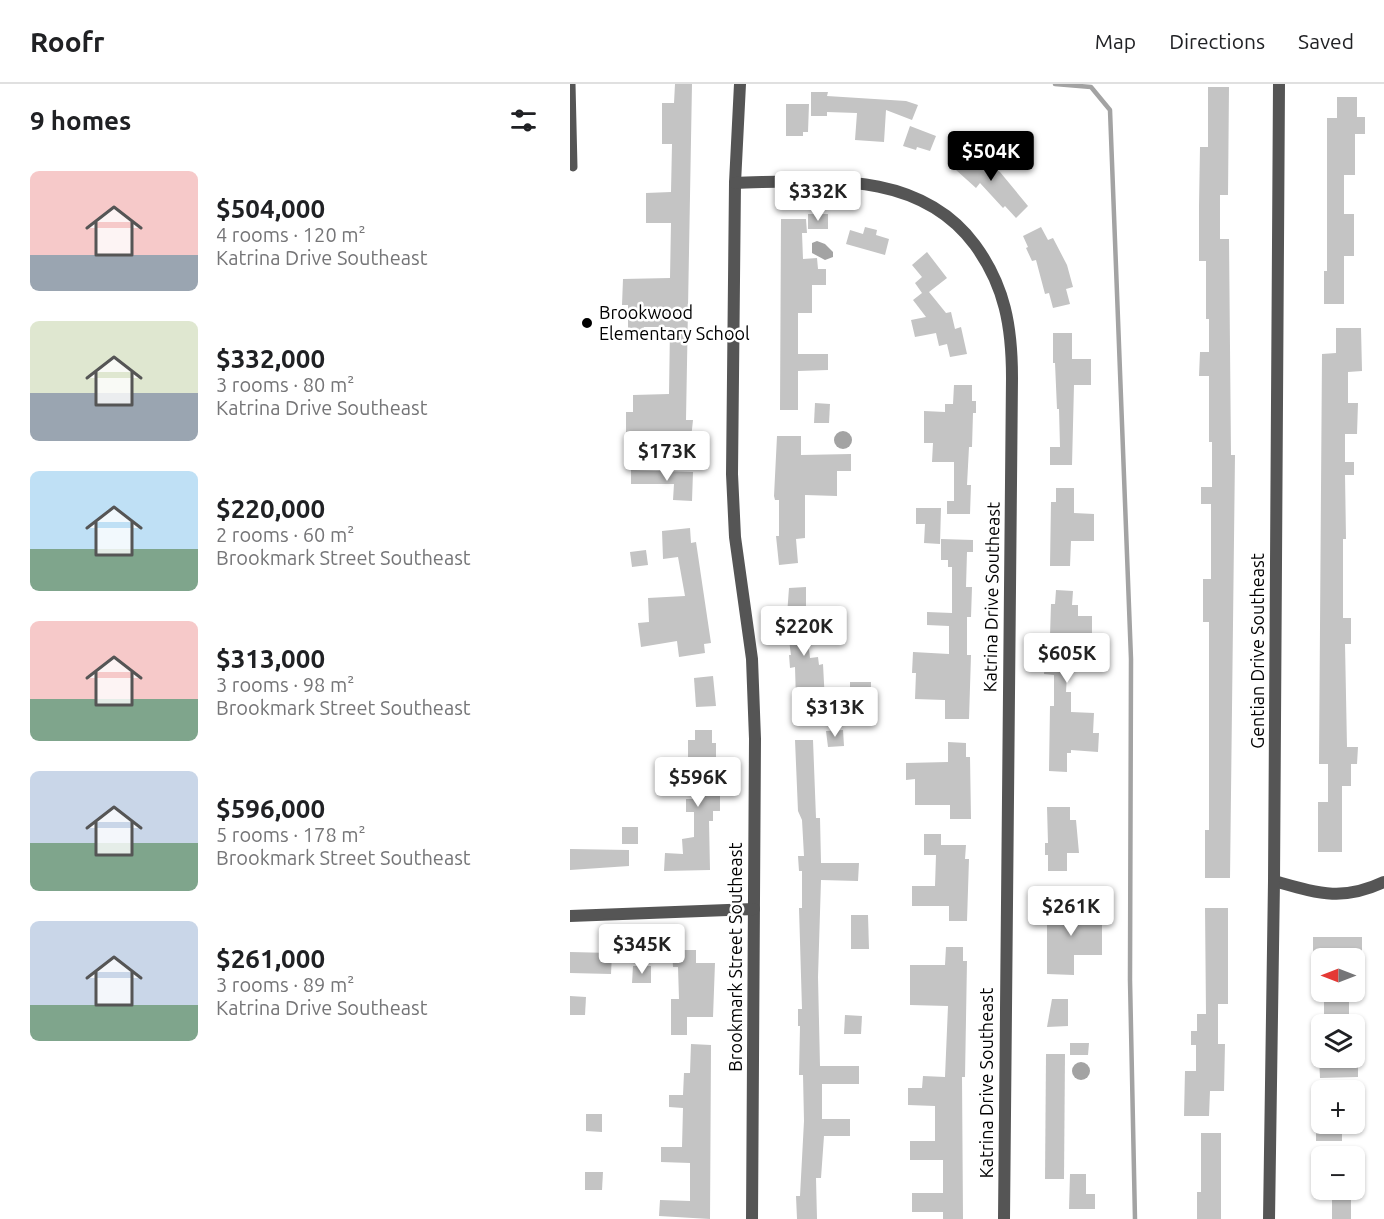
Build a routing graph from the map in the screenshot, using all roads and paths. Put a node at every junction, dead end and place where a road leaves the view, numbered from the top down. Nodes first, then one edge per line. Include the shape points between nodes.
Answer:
1 (571, 84) edge
2 (740, 84) edge
3 (1279, 84) edge
4 (573, 166) dead end
5 (735, 183) junction
6 (1274, 881) junction
7 (1384, 882) edge
8 (754, 909) junction
9 (570, 915) edge
10 (752, 1219) edge
11 (1004, 1219) edge
12 (1269, 1219) edge

1 - 4 lane
2 - 5 street, Brookmark Street Southeast
3 - 6 street, Gentian Drive Southeast
5 - 8 street, Brookmark Street Southeast via 732,474 735,537 754,688
5 - 11 street, Katrina Drive Southeast via 852,183 889,189 924,201 964,231 988,264 1006,303 1012,339 1012,378
6 - 7 street via 1326,896
6 - 12 street, Gentian Drive Southeast
8 - 9 street
8 - 10 street, Brookmark Street Southeast

